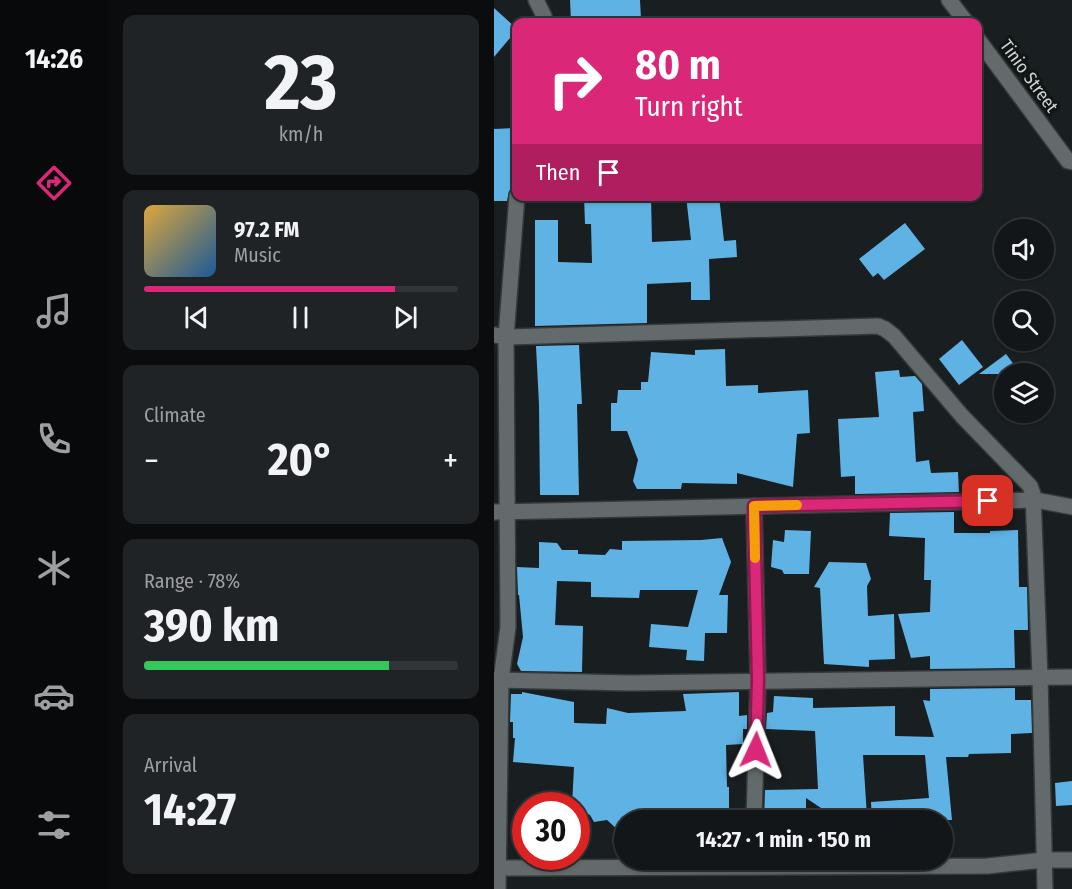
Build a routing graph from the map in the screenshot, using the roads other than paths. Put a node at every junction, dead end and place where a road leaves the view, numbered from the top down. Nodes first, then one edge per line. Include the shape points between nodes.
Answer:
1 (536, 0) edge
2 (949, 0) edge
3 (544, 16) dead end
4 (963, 18) edge
5 (982, 45) edge
6 (1073, 162) edge
7 (516, 201) edge
8 (500, 336) edge
9 (1035, 500) junction
10 (754, 506) junction
11 (1073, 507) edge
12 (500, 512) edge
13 (1040, 676) junction
14 (1073, 677) edge
15 (498, 680) edge
16 (758, 680) junction
17 (754, 810) edge
18 (1044, 860) junction
19 (1073, 860) edge
20 (614, 866) edge
21 (953, 866) edge
22 (496, 868) edge
23 (498, 889) edge
24 (1044, 889) edge

1 - 3 street
2 - 4 street
5 - 6 street, Tinio Street via 1051,139
7 - 8 street
8 - 9 street via 878,326 894,336 962,416 1030,486
8 - 12 street
9 - 10 street
9 - 11 street
9 - 13 street
10 - 12 street
10 - 16 street
12 - 15 street via 508,627
13 - 14 street
13 - 16 street
13 - 18 street
15 - 16 street
15 - 22 street
16 - 17 street
18 - 19 street
18 - 21 street
18 - 24 street
20 - 22 street
22 - 23 street

